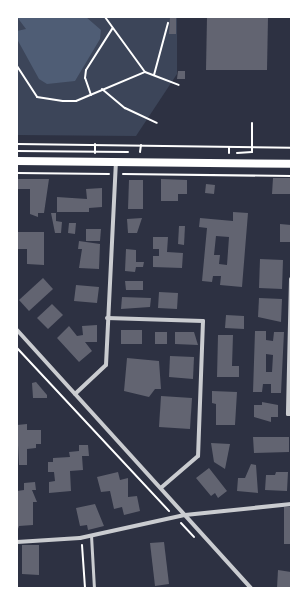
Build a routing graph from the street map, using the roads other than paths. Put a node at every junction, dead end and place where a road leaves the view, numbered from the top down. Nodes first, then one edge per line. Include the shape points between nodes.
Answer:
1 (17, 161) edge
2 (116, 161) junction
3 (291, 164) edge
4 (291, 279) edge
5 (107, 318) junction
6 (17, 330) edge
7 (75, 394) junction
8 (291, 414) edge
9 (162, 487) junction
10 (291, 504) edge
11 (185, 515) junction
12 (91, 536) junction
13 (17, 542) edge
14 (94, 588) edge
15 (251, 588) edge

1 - 2 main road
2 - 3 main road
2 - 5 street
4 - 8 street via 288,414
5 - 7 street via 106,365
5 - 9 street via 203,320 198,456
6 - 7 street
7 - 9 street
9 - 11 street
10 - 11 street
11 - 12 street
11 - 15 street
12 - 13 street
12 - 14 lane

